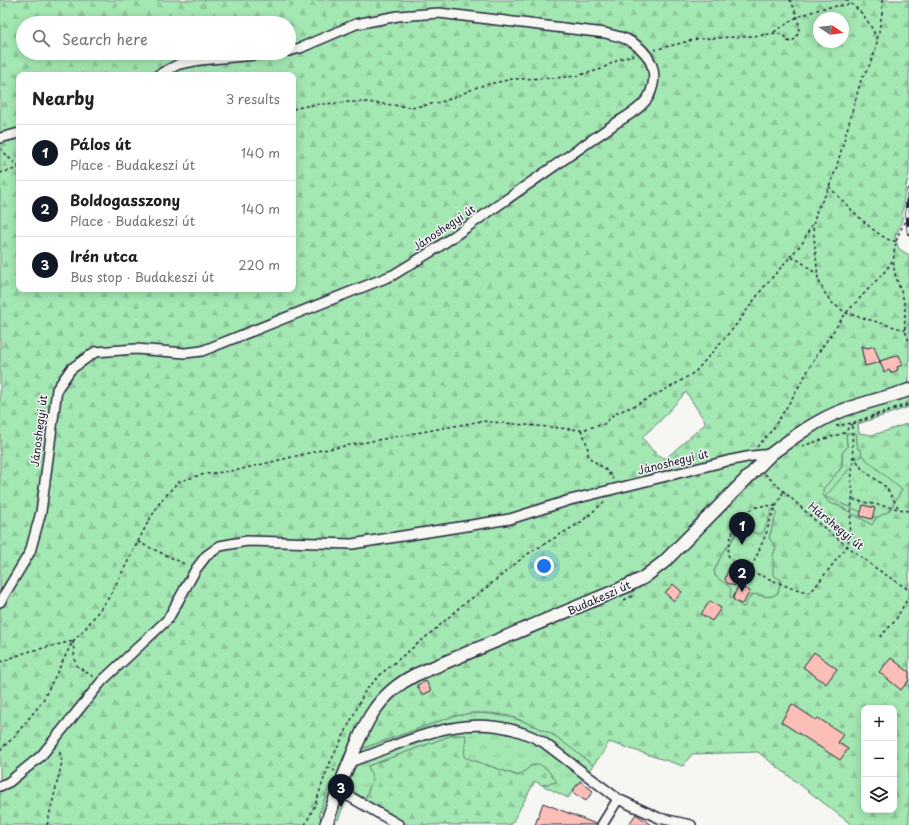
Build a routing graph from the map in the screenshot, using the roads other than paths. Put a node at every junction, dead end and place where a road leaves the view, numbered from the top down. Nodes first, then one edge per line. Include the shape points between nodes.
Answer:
1 (296, 49) edge
2 (200, 60) edge
3 (164, 72) edge
4 (16, 134) edge
5 (0, 138) edge
6 (909, 390) edge
7 (771, 454) junction
8 (752, 456) junction
9 (758, 467) junction
10 (0, 602) edge
11 (350, 762) junction
12 (0, 786) edge
13 (338, 790) junction
14 (618, 799) junction
15 (326, 825) edge
16 (399, 825) edge
17 (602, 825) edge
18 (691, 825) edge

1 - 10 street, Jánoshegyi út via 356,24 398,16 439,13 605,33 624,38 638,46 653,65 654,79 648,97 636,110 434,250 393,274 202,351 186,353 136,349 95,352 71,369 57,389 41,512 30,552
2 - 3 street via 179,64
4 - 5 street
6 - 7 main road, Budakeszi út via 826,418 790,439
7 - 8 street, Jánoshegyi út
7 - 9 main road, Budakeszi út
8 - 9 street
8 - 12 street, Jánoshegyi út via 570,500 510,519 352,544 247,541 220,546 206,556 196,569 168,619 102,681 41,756 9,782
9 - 11 main road, Budakeszi út via 672,554 643,578 415,675 396,687 380,701 369,716
11 - 13 main road, Budakeszi út
11 - 14 street via 412,739 461,726 504,726 543,742
13 - 15 main road, Budakeszi út
13 - 16 street
14 - 17 street
14 - 18 street via 659,818

